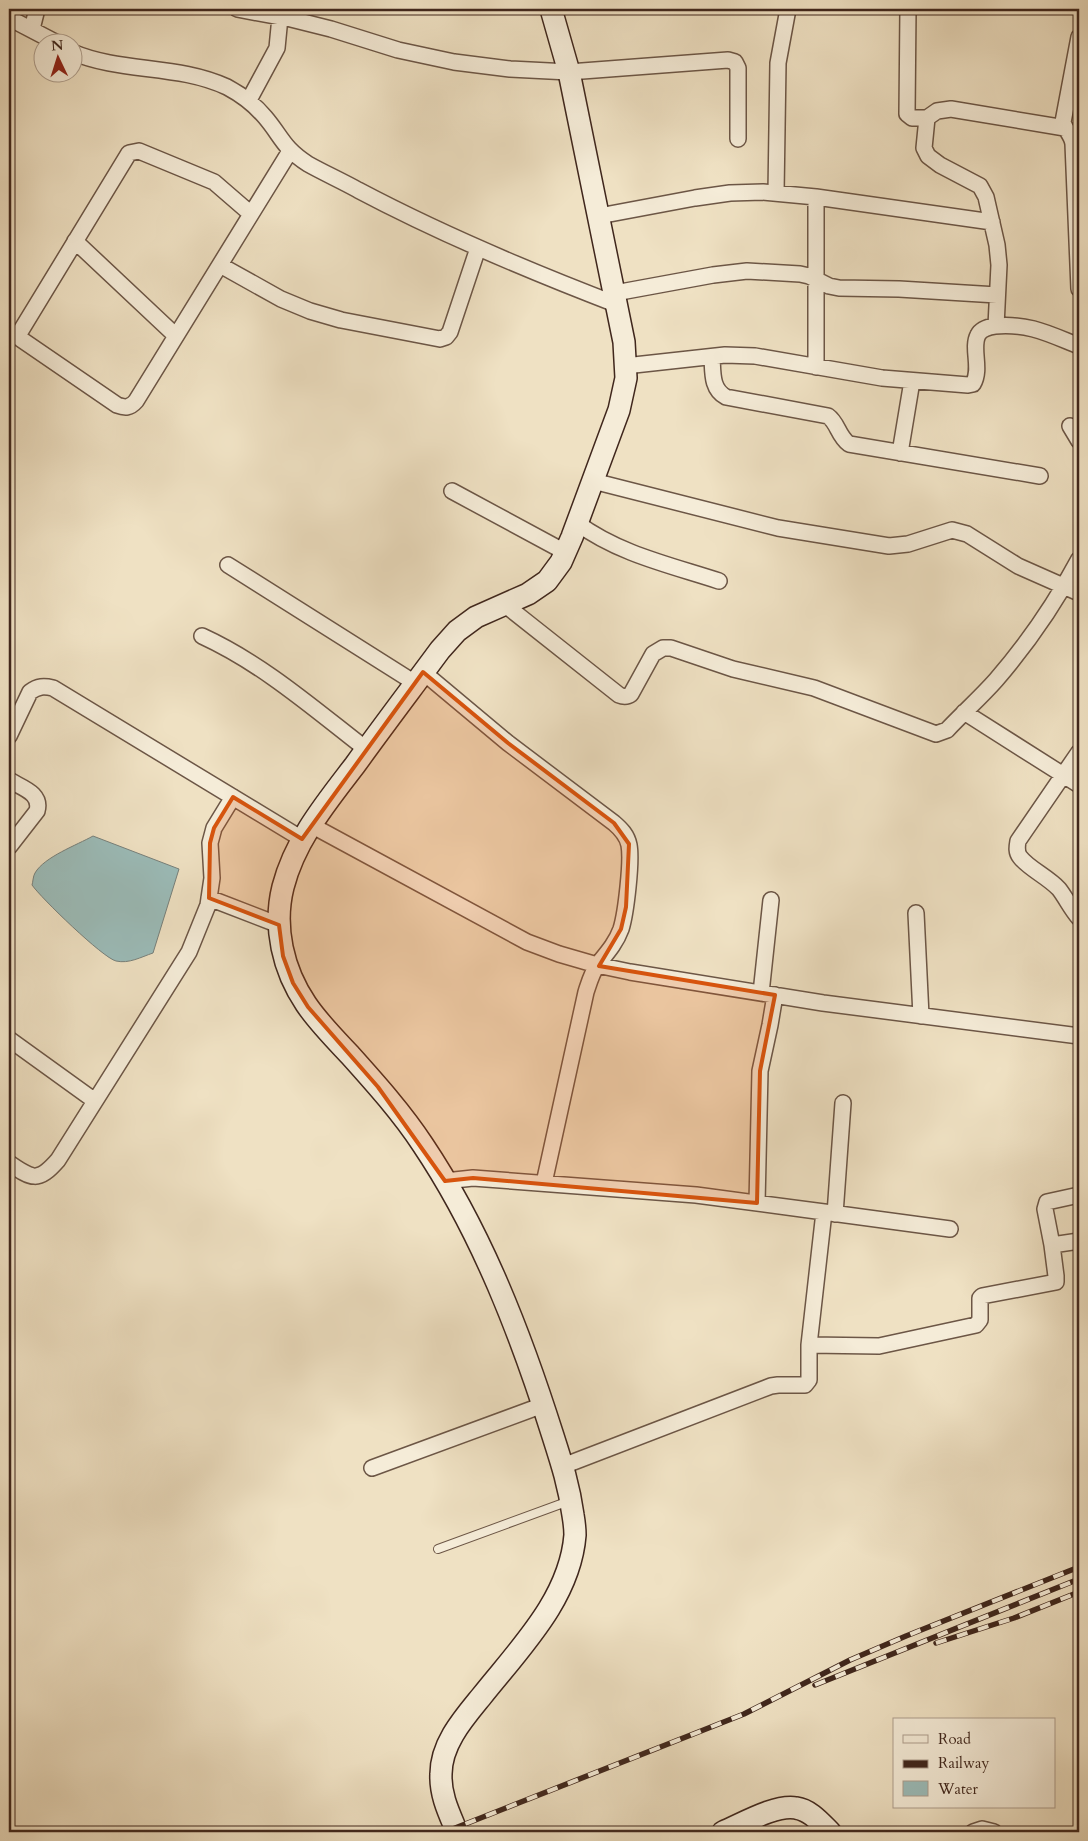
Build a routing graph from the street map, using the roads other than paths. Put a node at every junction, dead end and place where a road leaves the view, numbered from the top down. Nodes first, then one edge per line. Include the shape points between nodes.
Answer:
1 (37, 9) edge
2 (237, 9) edge
3 (551, 9) edge
4 (788, 9) edge
5 (908, 9) edge
6 (280, 16) junction
7 (9, 18) edge
8 (32, 29) junction
9 (37, 32) edge
10 (1079, 37) edge
11 (82, 55) edge
12 (569, 72) junction
13 (249, 100) junction
14 (927, 118) junction
15 (1064, 128) junction
16 (738, 139) dead end
17 (290, 151) junction
18 (776, 193) junction
19 (816, 197) junction
20 (251, 214) junction
21 (599, 216) junction
22 (992, 222) junction
23 (1078, 238) edge
24 (75, 241) junction
25 (478, 248) junction
26 (220, 265) junction
27 (816, 279) junction
28 (1079, 289) edge
29 (997, 295) junction
30 (617, 299) junction
31 (996, 326) junction
32 (13, 334) edge
33 (176, 336) junction
34 (1079, 346) edge
35 (712, 356) junction
36 (625, 366) junction
37 (816, 367) junction
38 (912, 381) junction
39 (1070, 426) dead end
40 (1079, 441) edge
41 (900, 453) junction
42 (1040, 476) dead end
43 (593, 481) junction
44 (452, 492) dead end
45 (577, 523) junction
46 (565, 552) junction
47 (1079, 559) edge
48 (228, 565) dead end
49 (719, 581) dead end
50 (1064, 587) junction
51 (1079, 593) edge
52 (504, 604) junction
53 (202, 636) dead end
54 (419, 678) junction
55 (964, 712) junction
56 (9, 736) edge
57 (366, 749) junction
58 (1079, 752) edge
59 (1064, 774) junction
60 (9, 780) edge
61 (1079, 785) edge
62 (232, 797) junction
63 (307, 832) junction
64 (9, 847) edge
65 (209, 898) junction
66 (772, 900) dead end
67 (916, 913) dead end
68 (1079, 918) edge
69 (279, 926) junction
70 (597, 965) junction
71 (768, 994) junction
72 (921, 1016) junction
73 (1079, 1036) edge
74 (9, 1039) edge
75 (95, 1101) junction
76 (843, 1103) dead end
77 (9, 1163) edge
78 (445, 1181) junction
79 (544, 1183) junction
80 (1079, 1195) edge
81 (757, 1203) junction
82 (829, 1213) junction
83 (950, 1229) dead end
84 (1079, 1241) edge
85 (1052, 1245) junction
86 (809, 1345) junction
87 (543, 1405) junction
88 (563, 1466) junction
89 (372, 1468) dead end
90 (571, 1500) junction
91 (438, 1549) dead end
92 (457, 1832) edge
93 (723, 1832) edge
94 (830, 1832) edge
95 (973, 1832) edge
96 (994, 1832) edge

1 - 8 street
2 - 6 street
3 - 12 street
4 - 18 street via 778,63
5 - 14 street via 906,114 912,118
6 - 12 street via 398,50 454,62
6 - 13 street via 277,48
7 - 8 street
8 - 9 street
10 - 15 street
11 - 13 street via 201,77
12 - 16 street via 735,62 738,68
12 - 21 street
13 - 17 street
14 - 15 street via 937,111 951,109
14 - 22 street via 924,148 928,156 980,186 986,196
15 - 23 street via 1073,139
17 - 20 street
17 - 25 street via 407,216
18 - 19 street
18 - 21 street via 730,193
19 - 22 street
19 - 27 street
20 - 24 street via 214,182 133,151 125,157
20 - 26 street
21 - 30 street
22 - 29 street via 999,265
23 - 28 street
24 - 32 street
24 - 33 street
25 - 26 street via 450,332 440,339 310,311 281,299
25 - 30 street via 522,268
26 - 33 street
27 - 29 street via 840,288
27 - 30 street via 800,274 747,271 713,275
27 - 37 street
29 - 31 street
30 - 36 street
31 - 34 street via 1025,326
31 - 38 street via 982,330 978,336 977,375 973,384
32 - 33 street via 125,408 136,401
35 - 36 street
35 - 37 street via 755,356
35 - 41 street via 714,384 720,394 828,416 849,444
36 - 43 street via 626,378 619,410
37 - 38 street
38 - 41 street
39 - 40 street
41 - 42 street
43 - 45 street
43 - 50 street via 778,528 889,546 959,531 1018,566
44 - 46 street
45 - 46 street
45 - 49 street via 621,549
46 - 52 street via 546,581 528,594
47 - 50 street
48 - 54 street
50 - 51 street
50 - 55 street via 1001,674
52 - 54 street via 457,630
52 - 55 street via 624,697 631,694 653,654 670,648 814,688 930,733 942,733
53 - 57 street via 254,664
54 - 57 street
54 - 70 street via 614,823 625,835 629,854 626,907 621,929
55 - 59 street
56 - 62 street via 30,692 44,686 53,688
57 - 63 street
58 - 59 street
59 - 61 street
59 - 68 street via 1018,842 1017,849 1022,859 1059,890
60 - 64 street via 35,795 39,805 38,811
62 - 63 street
62 - 65 street via 214,828 210,843 212,878
63 - 69 street via 290,864 282,891
63 - 70 street via 527,942
65 - 69 street
65 - 75 street via 189,952
66 - 71 street
67 - 72 street
69 - 78 street via 283,956 293,983 308,1007 378,1086 422,1143
70 - 71 street
70 - 79 street via 586,992
71 - 72 street
71 - 81 street via 770,1025 760,1071
72 - 73 street
74 - 75 street
75 - 77 street via 48,1171 39,1177 27,1176
76 - 82 street
78 - 79 street via 473,1178
78 - 87 street via 497,1284
79 - 81 street
80 - 85 street via 1047,1202
81 - 82 street
82 - 83 street
82 - 86 street
84 - 85 street
85 - 86 street via 1056,1282 982,1296 980,1320 976,1325 879,1346
86 - 88 street via 809,1380 805,1385 771,1386
87 - 88 street
87 - 89 street
88 - 90 street
90 - 91 lane
90 - 92 street via 575,1534 566,1577 546,1614 458,1725 447,1746 440,1771 442,1796
93 - 94 street via 786,1807 807,1812
95 - 96 street via 982,1829

